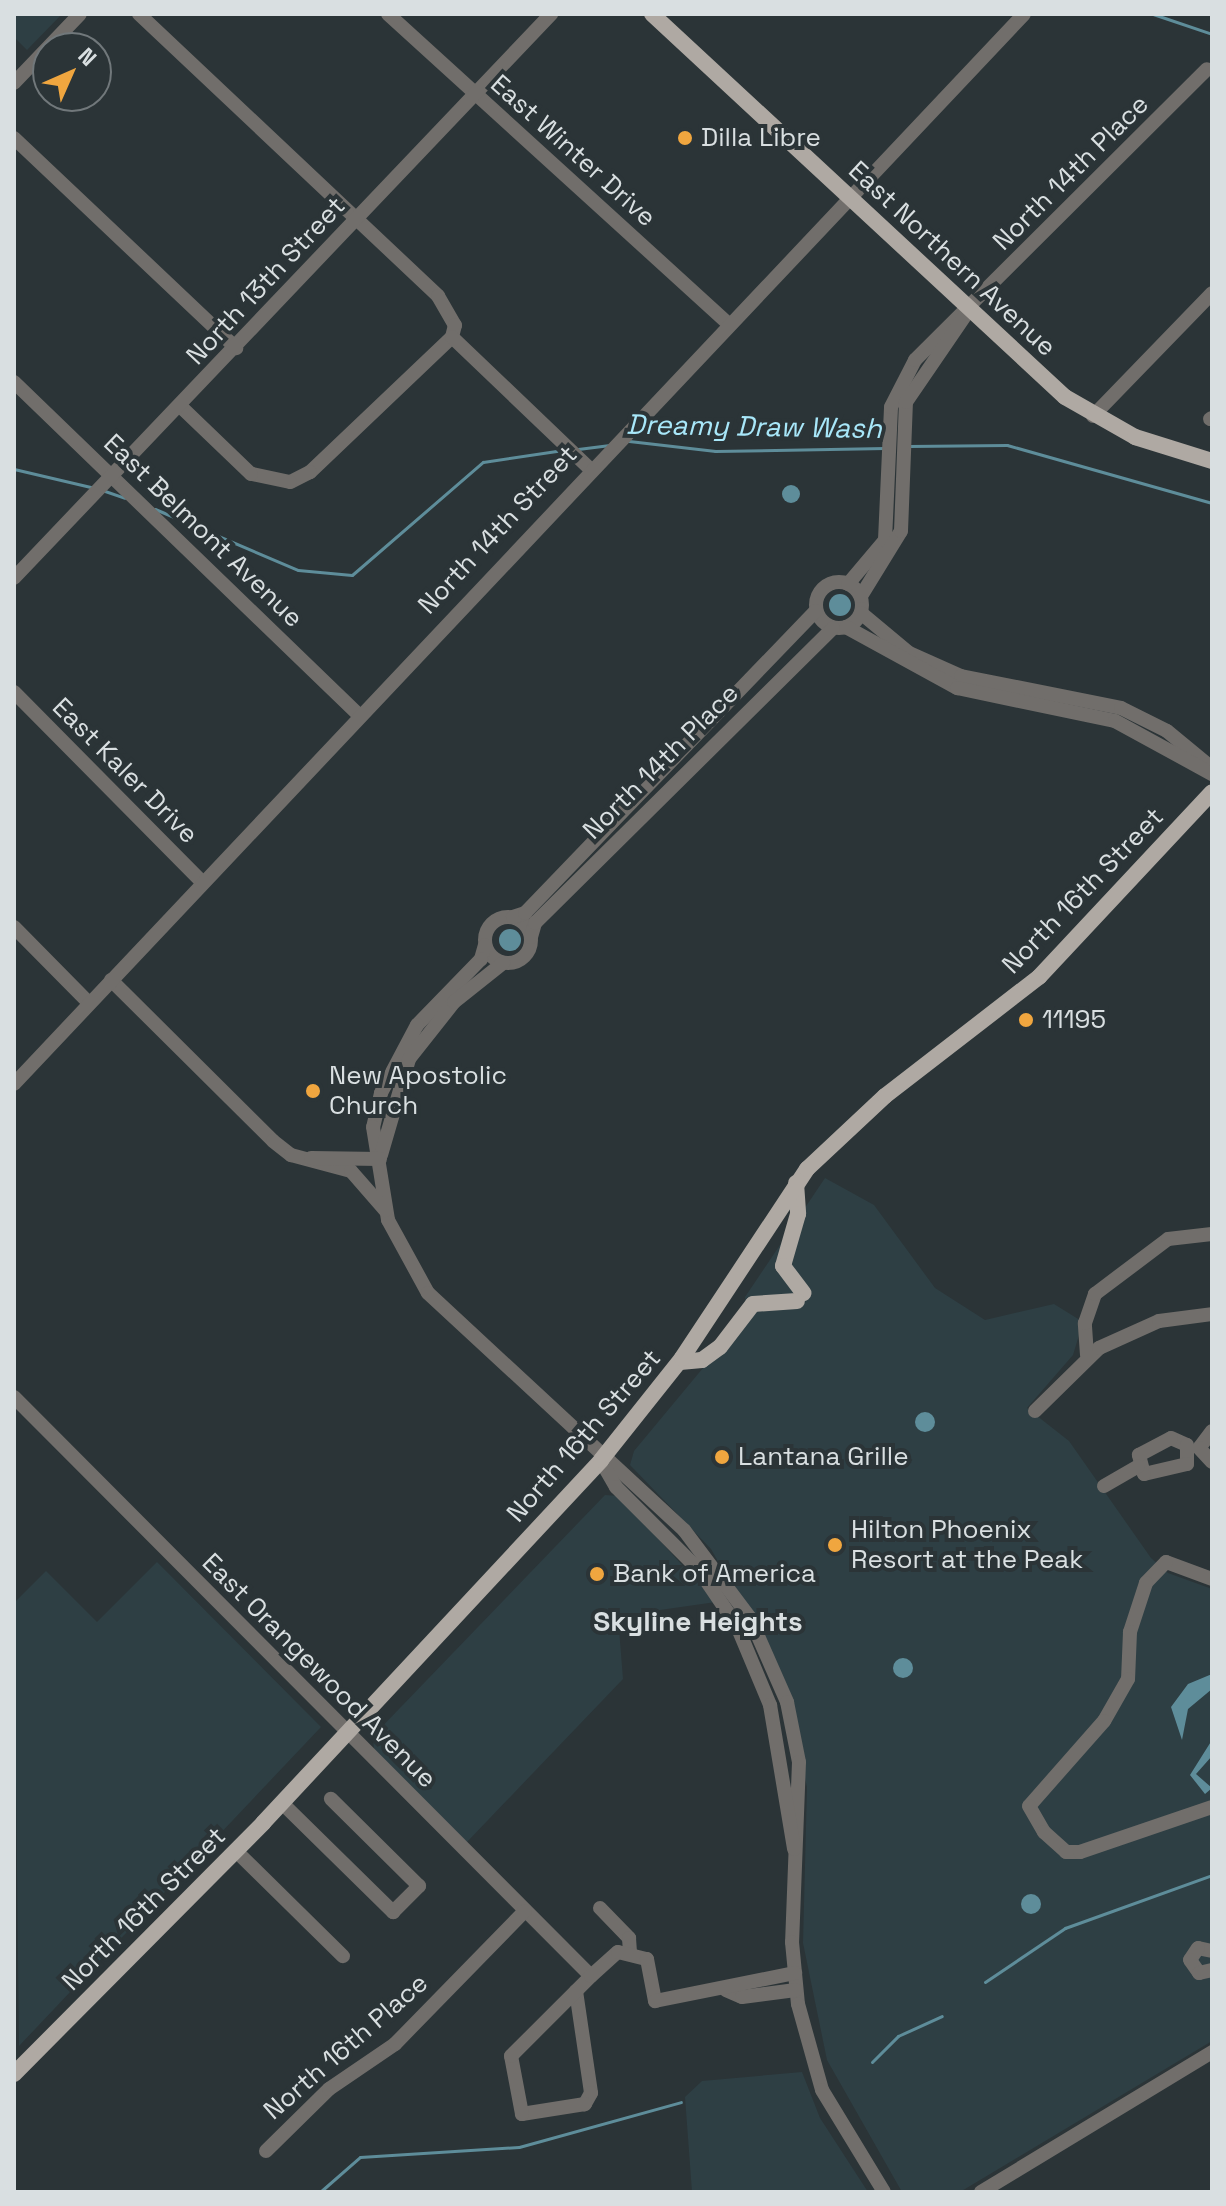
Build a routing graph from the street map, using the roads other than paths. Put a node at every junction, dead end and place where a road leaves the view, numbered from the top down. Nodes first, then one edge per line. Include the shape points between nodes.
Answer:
1 (80, 14) edge
2 (139, 14) edge
3 (388, 14) edge
4 (551, 14) edge
5 (652, 14) edge
6 (1024, 14) edge
7 (1207, 69) dead end
8 (14, 83) edge
9 (474, 94) junction
10 (14, 138) edge
11 (847, 193) junction
12 (357, 219) junction
13 (1212, 293) edge
14 (969, 310) junction
15 (726, 322) junction
16 (454, 331) junction
17 (236, 348) junction
18 (14, 382) edge
19 (180, 406) junction
20 (1093, 416) junction
21 (896, 460) junction
22 (1212, 461) edge
23 (589, 468) junction
24 (112, 476) junction
25 (16, 571) edge
26 (848, 584) junction
27 (861, 596) junction
28 (816, 611) junction
29 (861, 613) junction
30 (840, 628) junction
31 (14, 692) edge
32 (358, 714) junction
33 (1212, 771) edge
34 (1212, 792) edge
35 (202, 882) junction
36 (513, 917) junction
37 (14, 927) edge
38 (531, 937) junction
39 (485, 945) junction
40 (503, 963) junction
41 (111, 980) junction
42 (89, 1003) junction
43 (14, 1084) edge
44 (302, 1159) junction
45 (380, 1159) junction
46 (796, 1183) junction
47 (385, 1211) junction
48 (1212, 1234) edge
49 (1212, 1314) edge
50 (1087, 1355) junction
51 (680, 1362) junction
52 (1069, 1375) dead end
53 (14, 1397) edge
54 (1212, 1431) edge
55 (1194, 1449) junction
56 (601, 1460) junction
57 (1212, 1462) edge
58 (1138, 1466) junction
59 (1104, 1486) dead end
60 (1212, 1579) edge
61 (348, 1734) junction
62 (331, 1799) dead end
63 (282, 1803) junction
64 (1212, 1807) edge
65 (236, 1851) junction
66 (600, 1908) dead end
67 (525, 1911) junction
68 (630, 1951) junction
69 (1212, 1951) edge
70 (343, 1956) dead end
71 (1212, 1970) edge
72 (795, 1973) junction
73 (591, 1976) junction
74 (726, 1990) junction
75 (796, 1990) junction
76 (576, 1991) junction
77 (1212, 2052) edge
78 (14, 2074) edge
79 (266, 2151) dead end
80 (884, 2192) edge
81 (981, 2192) edge

1 - 8 street
2 - 12 street
3 - 9 street, East Winter Drive
4 - 9 street, North 13th Street
5 - 11 main road, East Northern Avenue
6 - 11 street, North 14th Street
7 - 14 street, North 14th Place
9 - 12 street, North 13th Street
9 - 15 street, East Winter Drive
10 - 17 street
11 - 14 main road, East Northern Avenue
11 - 15 street, North 14th Street
12 - 16 street via 447,304
12 - 17 street, North 13th Street
13 - 20 street
14 - 20 main road, East Northern Avenue
14 - 21 street, North 14th Place via 947,323 903,377
15 - 23 street, North 14th Street
16 - 19 street via 310,472 275,483 251,474
16 - 23 street
17 - 19 street, North 13th Street
18 - 24 street, East Belmont Avenue
19 - 24 street, North 13th Street
20 - 22 main road, East Northern Avenue
21 - 26 street, North 14th Place via 885,540
21 - 27 street, North 14th Place via 901,531
23 - 32 street, North 14th Street
24 - 25 street, North 13th Street
24 - 32 street, East Belmont Avenue
26 - 27 street
26 - 28 street, North 14th Place via 824,588
27 - 29 street
28 - 30 street
28 - 36 street, North 14th Place via 525,913
29 - 30 street, North 14th Place
29 - 33 street via 909,653 961,676 1121,708 1167,731
30 - 33 street via 957,688 1115,721
30 - 38 street, North 14th Place via 535,923
31 - 35 street, East Kaler Drive
32 - 35 street, North 14th Street
34 - 46 main road, North 16th Street via 1039,977 852,1124
35 - 41 street, North 14th Street
36 - 38 street
36 - 39 street, North 14th Place via 489,926
37 - 42 street
38 - 40 street, North 14th Place via 525,956
39 - 40 street
39 - 45 street, North 14th Place via 481,959 399,1052 373,1127
40 - 45 street, North 14th Place via 454,1002 409,1059
41 - 42 street, North 14th Street
41 - 44 street via 273,1141
42 - 43 street, North 14th Street
44 - 45 street
44 - 47 street via 351,1171
45 - 47 street
46 - 51 main road, North 16th Street
46 - 51 main road via 798,1214 783,1266 800,1297 753,1304 720,1347 702,1360
47 - 56 street via 401,1253 428,1293
48 - 50 street via 1168,1239 1095,1294 1085,1323
49 - 50 street via 1147,1325
50 - 52 street
51 - 56 main road, North 16th Street
53 - 61 street, East Orangewood Avenue
54 - 55 street
55 - 57 street
55 - 58 street via 1177,1471 1150,1476
55 - 58 street via 1171,1438 1139,1455
56 - 61 main road, North 16th Street
56 - 72 street via 626,1474 711,1559 771,1659 799,1762 802,1821 794,1850
58 - 59 street
60 - 64 street via 1166,1562 1137,1598 1128,1679 1104,1721 1029,1806 1044,1832 1066,1852 1080,1852
61 - 63 main road, North 16th Street
61 - 67 street, East Orangewood Avenue
62 - 63 street via 419,1886 393,1912
63 - 65 main road, North 16th Street
65 - 70 street
65 - 78 main road, North 16th Street
66 - 68 street via 629,1938
67 - 73 street, East Orangewood Avenue
67 - 79 street, North 16th Place via 395,2044 329,2089
68 - 73 street
68 - 74 street via 647,1959 655,2001
69 - 71 street via 1198,1948 1190,1960 1199,1973
72 - 74 street via 733,1981
72 - 75 street
73 - 76 street
74 - 75 street via 742,1997
75 - 80 street via 822,2090
76 - 76 street via 511,2056 522,2114 585,2104 591,2093
77 - 81 street

